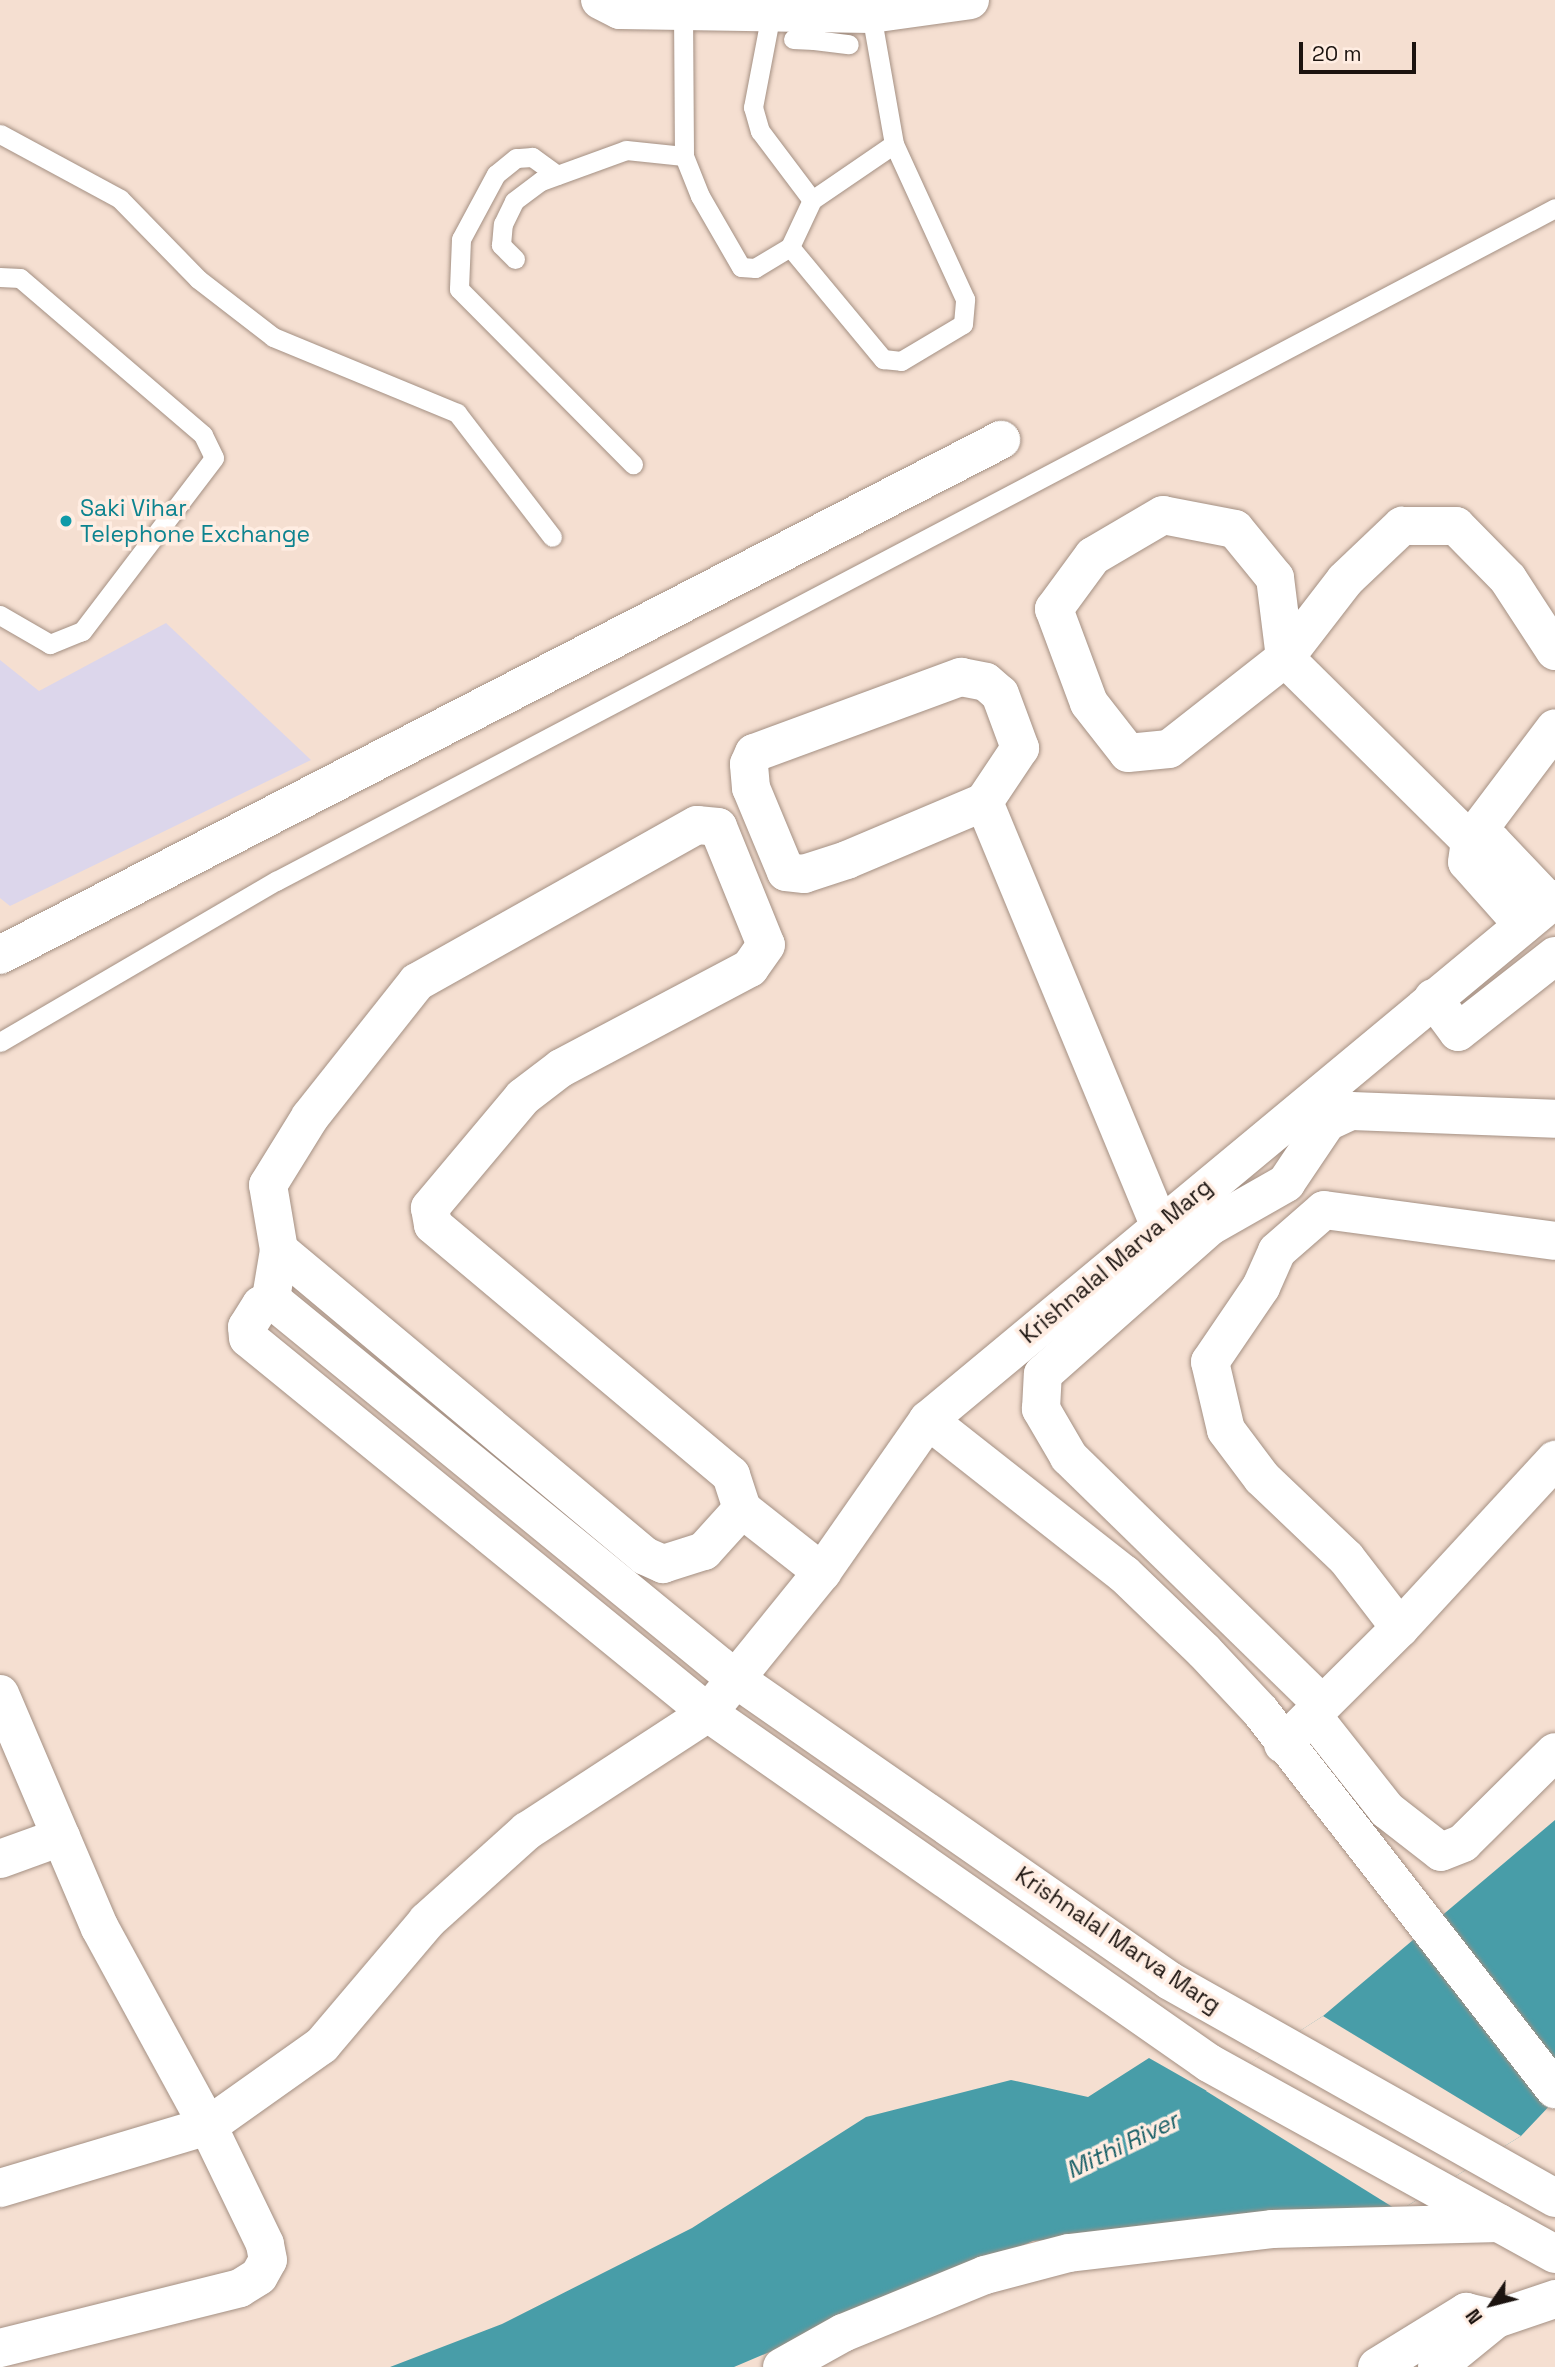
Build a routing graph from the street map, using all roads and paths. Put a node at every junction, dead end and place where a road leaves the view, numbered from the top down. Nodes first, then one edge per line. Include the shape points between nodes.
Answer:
1 (600, 0) edge
2 (970, 0) edge
3 (683, 11) junction
4 (799, 26) junction
5 (860, 29) junction
6 (0, 134) edge
7 (894, 144) junction
8 (684, 156) junction
9 (557, 175) junction
10 (812, 200) junction
11 (1555, 208) edge
12 (790, 247) junction
13 (515, 260) dead end
14 (0, 277) edge
15 (1001, 440) dead end
16 (633, 464) dead end
17 (552, 537) dead end
18 (0, 615) edge
19 (1555, 651) edge
20 (1285, 658) junction
21 (1555, 728) edge
22 (984, 802) junction
23 (1470, 841) junction
24 (1543, 909) edge
25 (0, 955) edge
26 (1555, 956) edge
27 (1433, 998) junction
28 (0, 1042) edge
29 (1555, 1119) edge
30 (1232, 1163) junction
31 (1260, 1198) junction
32 (1159, 1225) junction
33 (1292, 1235) junction
34 (1555, 1241) edge
35 (279, 1250) junction
36 (270, 1304) junction
37 (928, 1420) junction
38 (1555, 1460) edge
39 (481, 1471) junction
40 (452, 1504) junction
41 (742, 1509) junction
42 (822, 1572) junction
43 (1400, 1629) junction
44 (733, 1677) junction
45 (0, 1694) edge
46 (1317, 1709) junction
47 (708, 1713) junction
48 (1283, 1744) junction
49 (1555, 1752) edge
50 (61, 1837) junction
51 (0, 1858) edge
52 (1555, 2089) edge
53 (208, 2126) junction
54 (0, 2188) edge
55 (1555, 2198) edge
56 (1490, 2218) junction
57 (1555, 2254) edge
58 (1555, 2299) edge
59 (1496, 2319) junction
60 (0, 2348) edge
61 (782, 2367) edge
62 (1377, 2367) edge
63 (1437, 2367) edge

1 - 3 street via 620,9
2 - 5 street
3 - 4 street
3 - 8 lane
4 - 5 street
4 - 10 lane via 753,107 760,131
5 - 7 lane
6 - 17 lane via 120,199 198,279 273,337 457,413
7 - 10 lane
7 - 12 lane via 965,299 963,324 901,361 883,359
8 - 9 lane via 626,150
8 - 12 lane via 741,267 755,268
9 - 13 lane via 514,201 501,245
9 - 16 lane via 532,157 516,158 496,174 461,239 460,289
10 - 12 lane
11 - 28 lane via 276,881
14 - 18 lane via 20,278 203,435 214,458 82,631 50,644
15 - 25 street
19 - 20 street via 1508,579 1456,526 1402,526 1345,580
20 - 20 street via 1275,578 1235,529 1163,515 1093,556 1054,609 1089,703 1129,753 1169,749
20 - 23 street
21 - 23 street
22 - 22 street via 1020,748 1000,694 986,682 961,677 754,752 750,764 751,788 786,872 804,874 847,860
22 - 32 street
23 - 24 street via 1492,842
24 - 27 street, Krishnalal Marva Marg
26 - 27 street via 1458,1032
27 - 30 street, Krishnalal Marva Marg
29 - 31 street via 1351,1111 1327,1122 1286,1183
30 - 31 street
30 - 32 street, Krishnalal Marva Marg
31 - 33 street
31 - 46 street via 1209,1227 1043,1374 1041,1409 1069,1457
32 - 37 street, Krishnalal Marva Marg
33 - 34 street via 1324,1210
33 - 43 street via 1210,1362 1226,1430 1262,1478 1346,1558
35 - 36 street
35 - 41 street via 645,1556 663,1564 704,1551
35 - 41 street via 268,1185 310,1117 416,982 697,825 718,827 766,945 750,968 561,1068 523,1097 430,1208 433,1225 731,1475
36 - 39 street
36 - 40 street via 261,1305 247,1327 248,1338
37 - 42 street, Krishnalal Marva Marg
37 - 48 street via 1124,1574 1242,1692
38 - 43 street
39 - 40 street
39 - 44 street
40 - 47 street
41 - 42 street
42 - 44 street, Krishnalal Marva Marg
43 - 46 street
44 - 47 street, Krishnalal Marva Marg
44 - 55 street, Krishnalal Marva Marg via 1241,2023
45 - 50 street
46 - 48 street
46 - 49 street via 1388,1810 1441,1852 1463,1843
47 - 53 street via 527,1830 427,1922 322,2045
47 - 56 street via 1209,2063
48 - 52 street
50 - 51 street
50 - 53 street via 100,1928
53 - 54 street
53 - 60 street via 265,2245 268,2260 259,2276 240,2288
56 - 57 street
56 - 61 street via 1272,2229 1069,2253 985,2275 843,2333
58 - 59 street
59 - 62 street via 1466,2312
59 - 63 street

